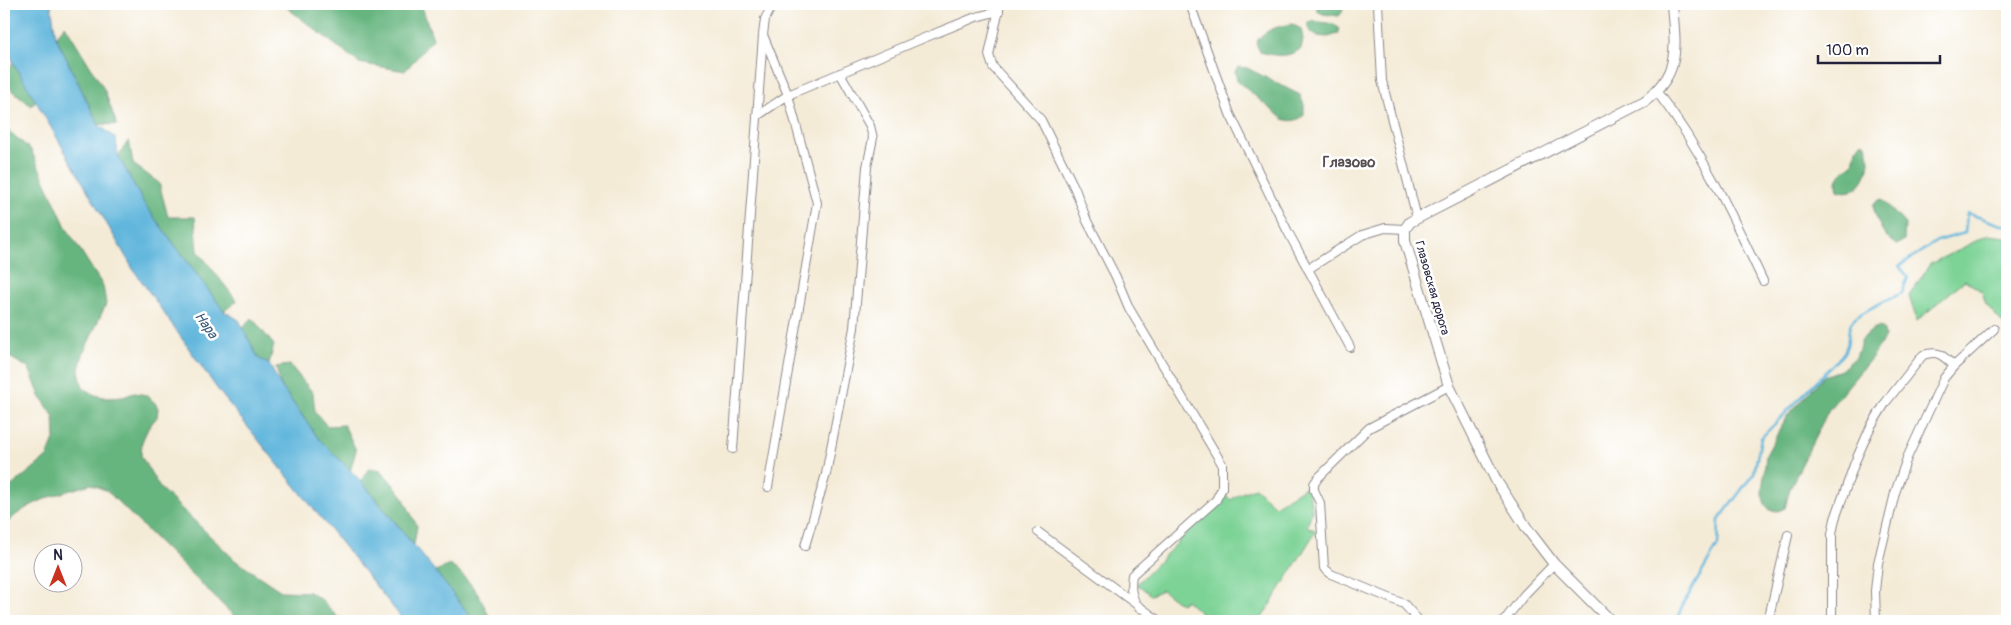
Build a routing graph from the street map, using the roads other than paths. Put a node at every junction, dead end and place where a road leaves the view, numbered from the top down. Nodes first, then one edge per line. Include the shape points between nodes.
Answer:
1 (773, 4) edge
2 (1190, 4) edge
3 (1378, 4) edge
4 (1672, 4) edge
5 (1000, 8) edge
6 (763, 35) junction
7 (840, 73) junction
8 (1657, 92) junction
9 (788, 95) junction
10 (757, 116) junction
11 (1417, 218) junction
12 (1405, 229) junction
13 (1308, 269) junction
14 (1763, 281) dead end
15 (1994, 329) dead end
16 (1350, 347) dead end
17 (1954, 366) junction
18 (1449, 386) junction
19 (733, 449) dead end
20 (768, 487) dead end
21 (1038, 532) dead end
22 (1788, 534) dead end
23 (805, 546) dead end
24 (1554, 564) junction
25 (1139, 608) junction
26 (1159, 621) edge
27 (1419, 621) edge
28 (1504, 621) edge
29 (1611, 621) edge
30 (1768, 621) edge
31 (1832, 621) edge
32 (1876, 621) edge

1 - 6 street via 764,19
2 - 13 street via 1230,114
3 - 11 street via 1382,81
4 - 8 street, Глазовская дорога via 1674,60 1668,78
5 - 7 street
5 - 25 street via 989,56 993,67 1040,120 1129,308 1222,464 1222,488 1216,500 1132,576 1132,599
6 - 9 street
6 - 10 street
7 - 9 street
7 - 23 street via 870,126 873,138 867,167 850,353 826,474
8 - 11 street, Глазовская дорога via 1639,105
8 - 14 street via 1679,121 1727,203
9 - 10 street
9 - 20 street via 817,202
10 - 19 street
11 - 12 street, Глазовская дорога
12 - 13 street via 1385,228 1362,235
12 - 18 street, Глазовская дорога via 1405,241
13 - 16 street
15 - 17 street
17 - 31 street via 1941,354 1932,352 1922,356 1871,426 1835,519 1832,534
17 - 32 street via 1944,378 1907,458 1896,493 1878,564
18 - 24 street, Глазовская дорога via 1497,482
18 - 27 street via 1369,428 1314,484 1320,503 1324,568 1331,574 1404,604
21 - 25 street
22 - 30 street
24 - 28 street
24 - 29 street, Глазовская дорога
25 - 26 street

